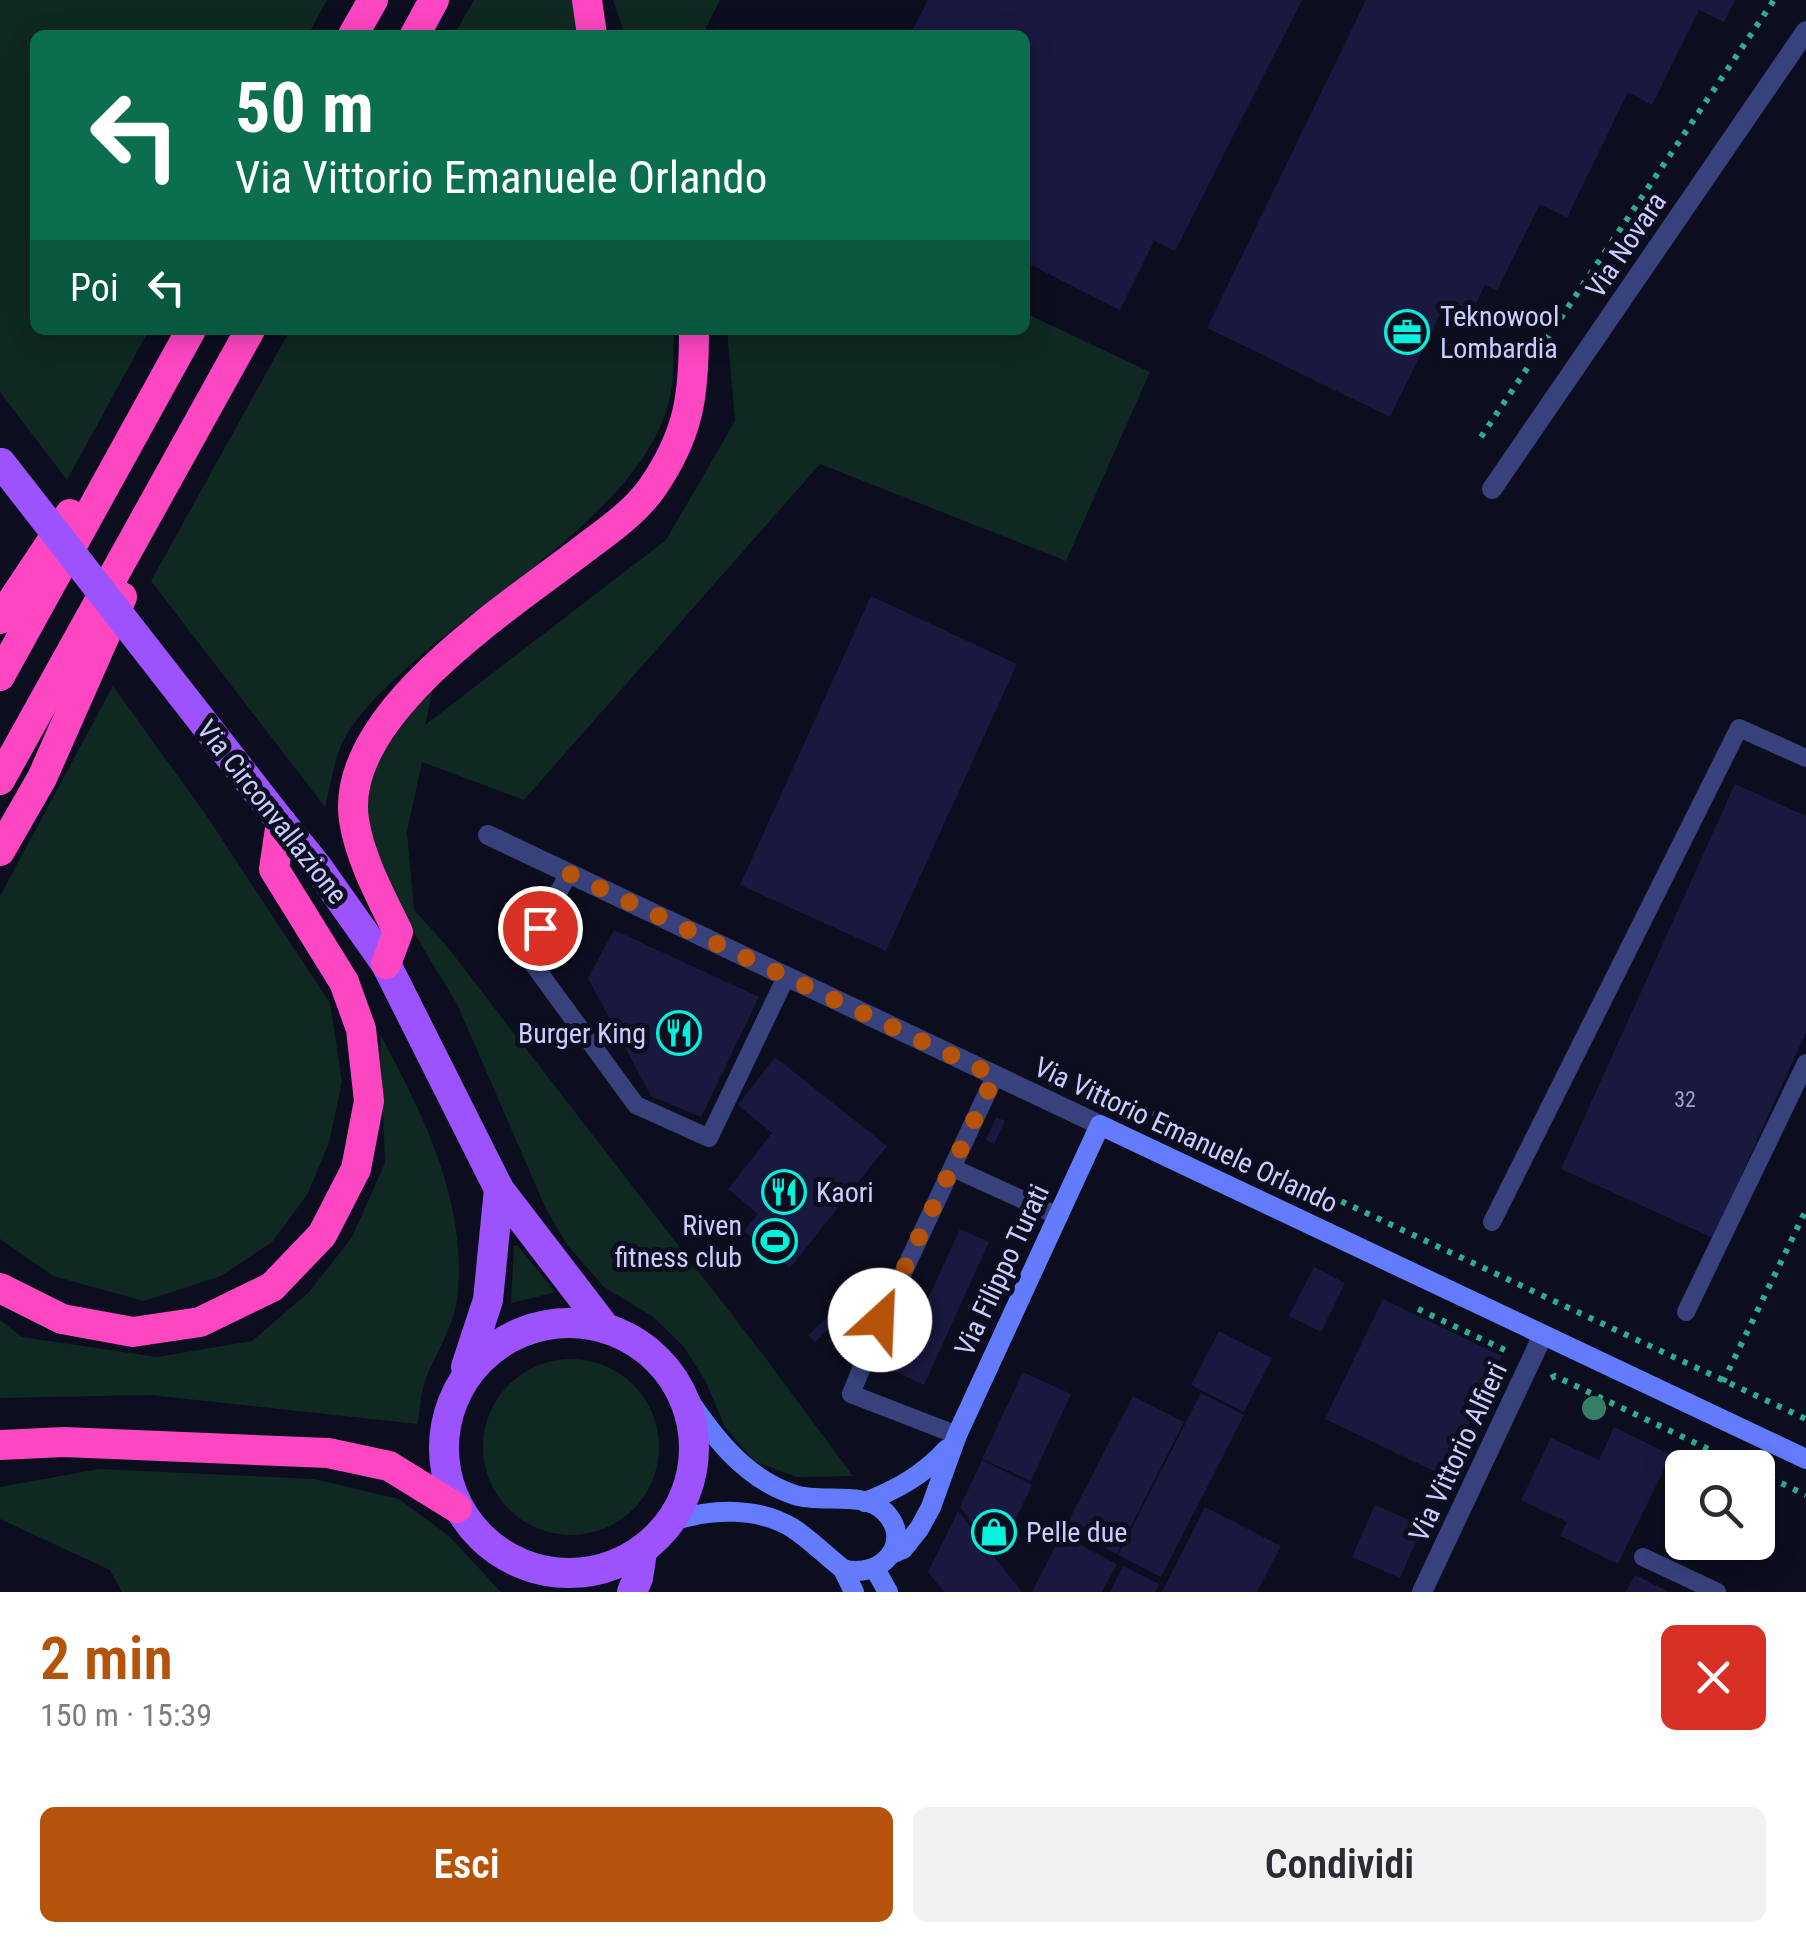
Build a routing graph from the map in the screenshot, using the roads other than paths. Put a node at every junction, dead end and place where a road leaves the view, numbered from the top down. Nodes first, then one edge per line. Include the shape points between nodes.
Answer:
1 (353, 0) edge
2 (372, 0) edge
3 (434, 0) edge
4 (587, 0) edge
5 (340, 30) edge
6 (356, 30) edge
7 (418, 30) edge
8 (591, 30) edge
9 (1806, 32) edge
10 (188, 335) edge
11 (247, 335) edge
12 (694, 335) edge
13 (159, 389) junction
14 (199, 422) junction
15 (0, 462) edge
16 (1492, 489) dead end
17 (0, 619) edge
18 (0, 676) edge
19 (1806, 758) edge
20 (0, 780) edge
21 (281, 822) junction
22 (488, 835) dead end
23 (0, 851) edge
24 (568, 873) junction
25 (386, 964) junction
26 (786, 977) junction
27 (1806, 1062) edge
28 (995, 1076) junction
29 (1100, 1125) junction
30 (953, 1168) junction
31 (499, 1190) junction
32 (1056, 1215) junction
33 (1492, 1222) dead end
34 (0, 1288) edge
35 (1686, 1312) dead end
36 (604, 1326) junction
37 (1543, 1335) junction
38 (462, 1378) junction
39 (679, 1386) junction
40 (956, 1438) junction
41 (0, 1444) edge
42 (1806, 1459) edge
43 (865, 1502) junction
44 (465, 1520) junction
45 (672, 1521) junction
46 (642, 1552) junction
47 (892, 1554) junction
48 (1643, 1557) dead end
49 (843, 1568) junction
50 (875, 1569) junction
51 (533, 1592) edge
52 (632, 1592) edge
53 (854, 1592) edge
54 (888, 1592) edge
55 (1422, 1592) edge
56 (1716, 1592) edge

1 - 5 highway
2 - 6 highway
3 - 7 highway
4 - 8 highway
9 - 16 street, Via Novara
10 - 13 highway
11 - 14 highway
12 - 25 highway via 694,392 678,443 651,490 450,653 395,708 364,756 353,818 398,932
13 - 17 highway
13 - 18 highway
14 - 20 highway
14 - 23 highway via 42,778
15 - 21 main road, Via Circonvallazione, bridge
19 - 33 lane via 1738,728
21 - 25 main road, Via Circonvallazione
21 - 34 highway via 274,868 344,982 361,1030 369,1100 356,1169 322,1236 272,1287 200,1322 133,1332 62,1319
22 - 24 street, Via Vittorio Emanuele Orlando
24 - 26 street, Via Vittorio Emanuele Orlando
24 - 26 lane via 525,953 636,1105 709,1138
25 - 31 main road, Via Circonvallazione
26 - 28 street, Via Vittorio Emanuele Orlando
27 - 35 lane
28 - 29 street, Via Vittorio Emanuele Orlando
28 - 30 lane
29 - 32 street, Via Filippo Turati
29 - 37 street, Via Vittorio Emanuele Orlando
30 - 32 lane
30 - 40 lane via 851,1394
31 - 36 main road, Via Circonvallazione
31 - 38 main road via 488,1300
32 - 40 street, Via Filippo Turati
36 - 38 main road via 564,1321 524,1329 490,1348
36 - 39 main road via 647,1349
37 - 42 street, Via Vittorio Emanuele Orlando
37 - 55 street, Via Vittorio Alfieri
38 - 44 main road via 444,1420 443,1465
39 - 43 street via 718,1442 754,1474 796,1496
39 - 45 main road via 692,1419 695,1454
40 - 43 street, Via Filippo Turati via 900,1489
40 - 47 street, Via Filippo Turati via 919,1529
41 - 44 highway via 328,1453 389,1466
43 - 47 street via 892,1521
44 - 46 main road via 509,1560 553,1574 600,1570
44 - 51 main road
45 - 46 main road
45 - 49 street via 706,1510 744,1513 790,1526
46 - 52 main road
47 - 50 street, Via Filippo Turati
48 - 56 lane
49 - 50 street
49 - 53 street
50 - 54 street

